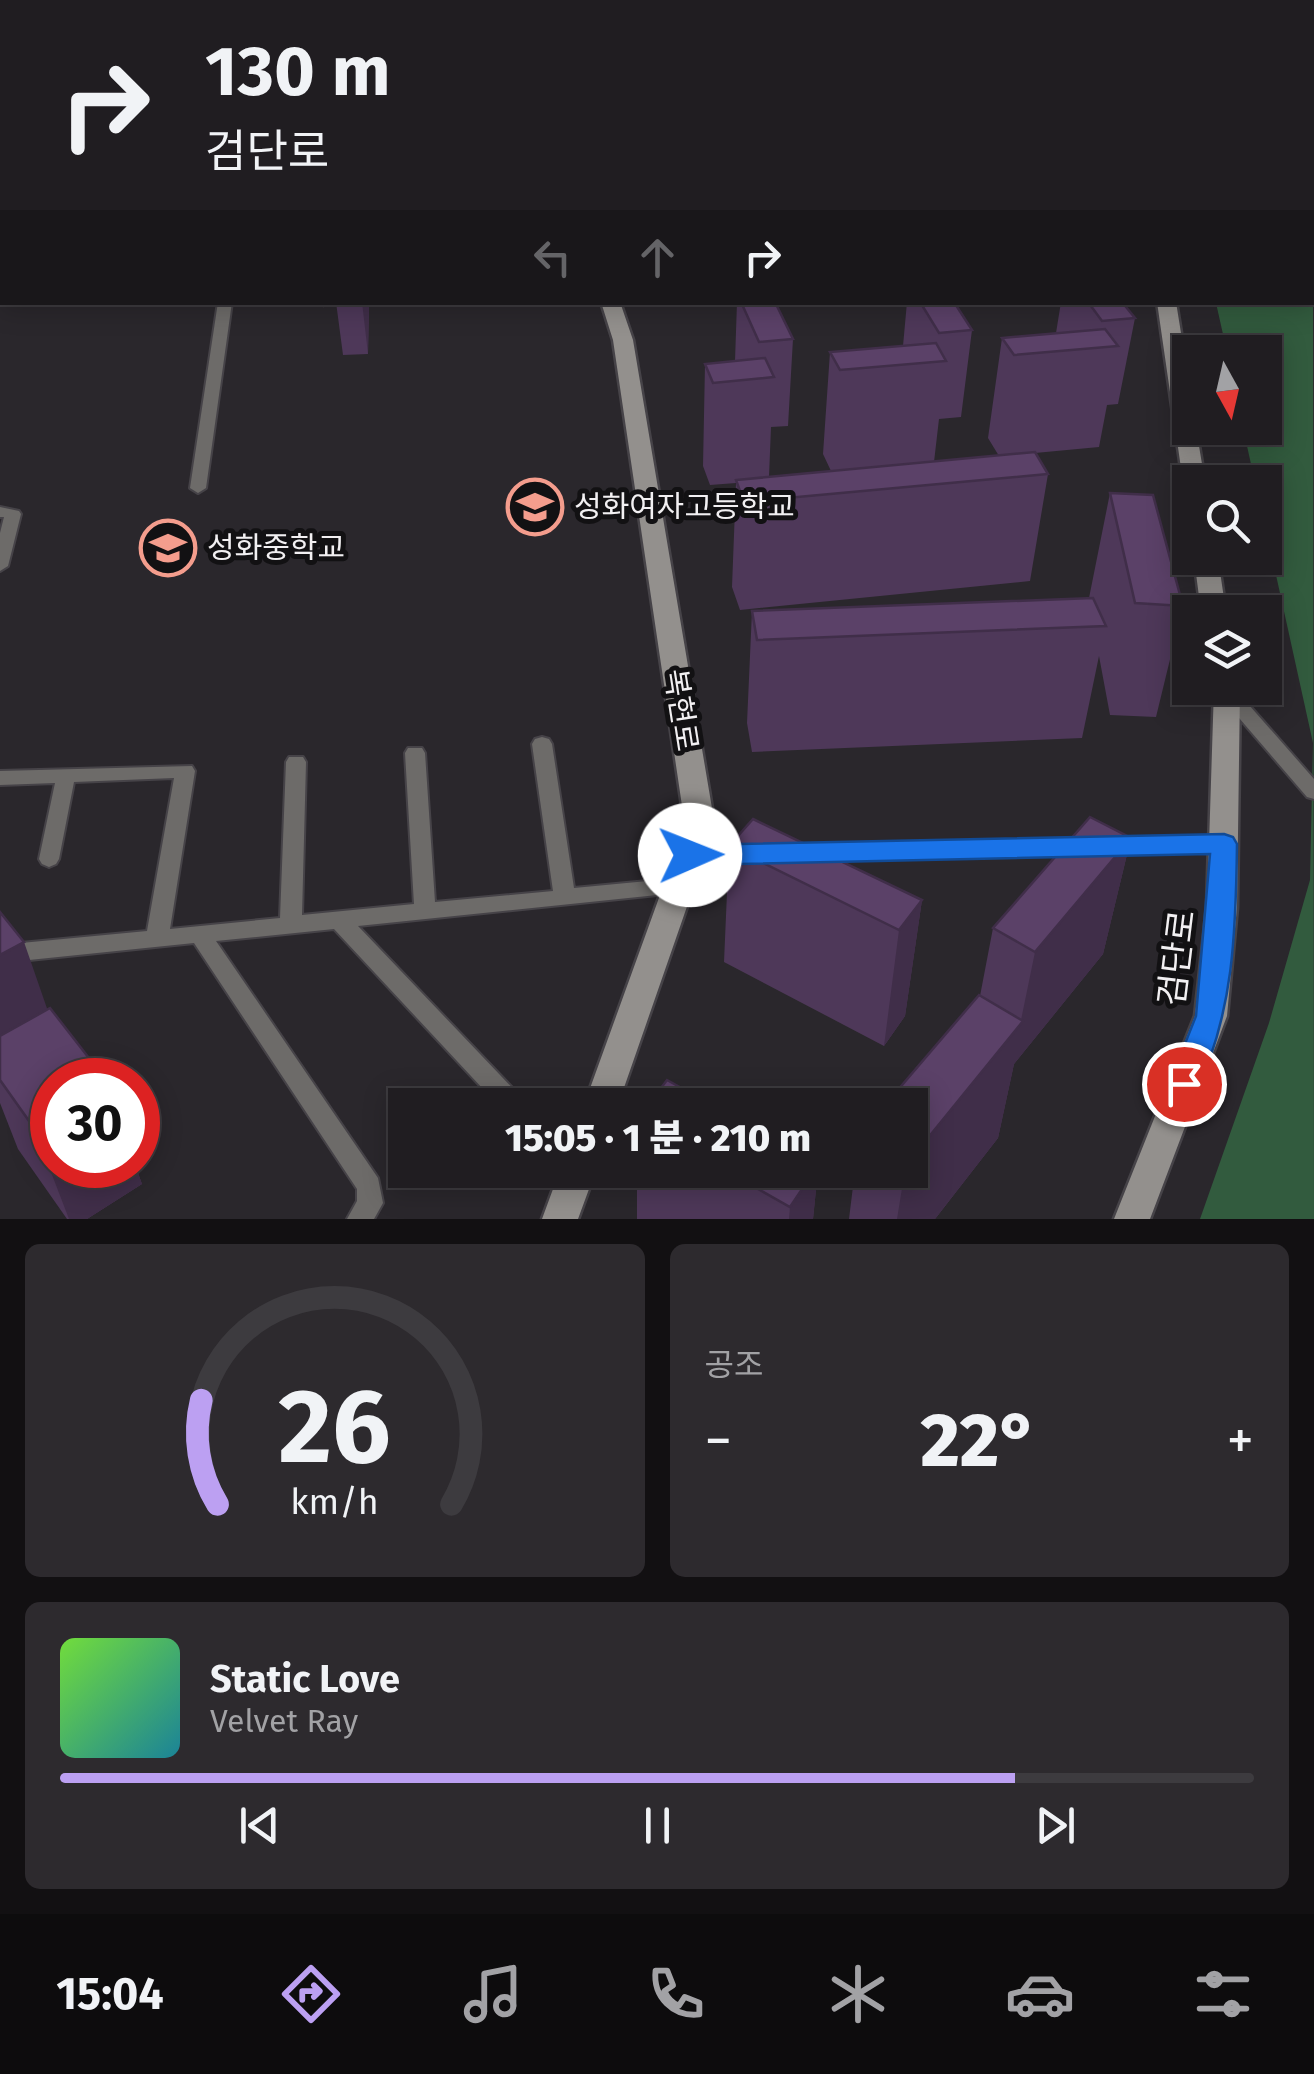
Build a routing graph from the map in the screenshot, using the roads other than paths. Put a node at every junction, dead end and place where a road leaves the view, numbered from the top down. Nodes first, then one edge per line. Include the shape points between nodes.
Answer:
1 (225, 305) edge
2 (611, 305) edge
3 (1166, 305) edge
4 (1191, 465) edge
5 (198, 488) dead end
6 (0, 512) edge
7 (1, 555) edge
8 (1227, 705) edge
9 (1240, 705) edge
10 (542, 744) dead end
11 (415, 753) dead end
12 (296, 762) dead end
13 (66, 776) junction
14 (0, 778) edge
15 (1314, 792) edge
16 (1224, 844) junction
17 (690, 855) junction
18 (49, 859) dead end
19 (679, 886) junction
20 (565, 898) junction
21 (425, 912) junction
22 (339, 920) junction
23 (291, 925) junction
24 (200, 934) junction
25 (157, 938) junction
26 (0, 954) edge
27 (497, 1088) edge
28 (607, 1088) edge
29 (571, 1188) edge
30 (360, 1219) edge
31 (560, 1219) edge
32 (1132, 1219) edge

1 - 5 street
2 - 17 main road, 복현로 via 623,340 700,826
3 - 4 main road
6 - 7 street via 13,514
8 - 16 main road, 검단로
9 - 15 street, 검단로
10 - 20 street
11 - 21 street
12 - 23 street
13 - 14 street
13 - 18 street
13 - 25 street via 186,772
16 - 17 street
16 - 32 main road, 검단로 via 1211,1016
17 - 19 main road, 복현로
19 - 20 street
19 - 28 main road, 복현로
20 - 21 street
21 - 22 street
22 - 23 street
22 - 27 street
23 - 24 street
24 - 25 street
24 - 30 street via 368,1186 370,1203
25 - 26 street
29 - 31 main road

